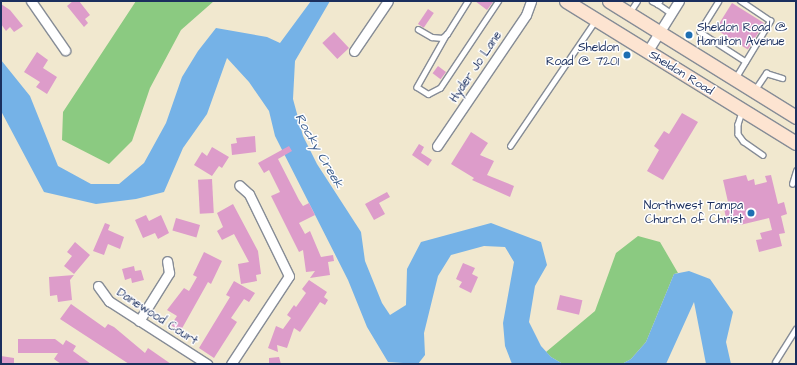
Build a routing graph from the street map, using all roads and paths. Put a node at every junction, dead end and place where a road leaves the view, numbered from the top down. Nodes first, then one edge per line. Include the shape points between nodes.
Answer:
1 (32, 1) edge
2 (388, 1) edge
3 (468, 1) edge
4 (498, 1) edge
5 (531, 1) edge
6 (566, 1) edge
7 (609, 1) edge
8 (637, 1) edge
9 (652, 1) edge
10 (679, 1) edge
11 (719, 1) edge
12 (740, 1) edge
13 (659, 3) edge
14 (671, 13) junction
15 (629, 14) junction
16 (596, 19) junction
17 (418, 29) dead end
18 (659, 33) junction
19 (447, 34) junction
20 (65, 50) dead end
21 (354, 51) dead end
22 (647, 52) junction
23 (745, 61) junction
24 (782, 78) dead end
25 (734, 80) junction
26 (754, 92) junction
27 (743, 111) junction
28 (796, 117) edge
29 (796, 143) edge
30 (437, 146) dead end
31 (510, 146) dead end
32 (763, 155) dead end
33 (796, 171) edge
34 (792, 184) dead end
35 (239, 185) dead end
36 (167, 261) dead end
37 (98, 286) dead end
38 (139, 321) junction
39 (796, 329) edge
40 (775, 362) dead end
41 (207, 364) edge
42 (231, 364) edge

1 - 20 street
2 - 21 street
3 - 19 lane
4 - 19 lane via 440,88 428,94 417,87
5 - 30 street, Hyder Jo Lane via 526,15
6 - 16 main road, Sheldon Road
7 - 15 main road, Sheldon Road
8 - 15 lane
9 - 13 lane
10 - 14 street
11 - 23 lane via 700,32
12 - 23 lane via 770,21
13 - 14 lane
14 - 18 street
15 - 18 main road, Sheldon Road
16 - 22 main road, Sheldon Road
16 - 31 lane
17 - 19 lane via 432,37 442,38
18 - 22 street
18 - 25 main road, Sheldon Road
22 - 27 main road, Sheldon Road
23 - 25 lane
24 - 26 lane via 766,73
25 - 26 main road, Sheldon Road
26 - 27 main road
26 - 28 main road, Sheldon Road
27 - 29 main road, Sheldon Road
27 - 32 lane via 738,124 738,134 743,141
33 - 34 lane
35 - 42 street via 249,194 289,276
36 - 38 street via 169,273
37 - 38 street, Danewood Court via 109,301
38 - 41 street, Danewood Court
39 - 40 lane

